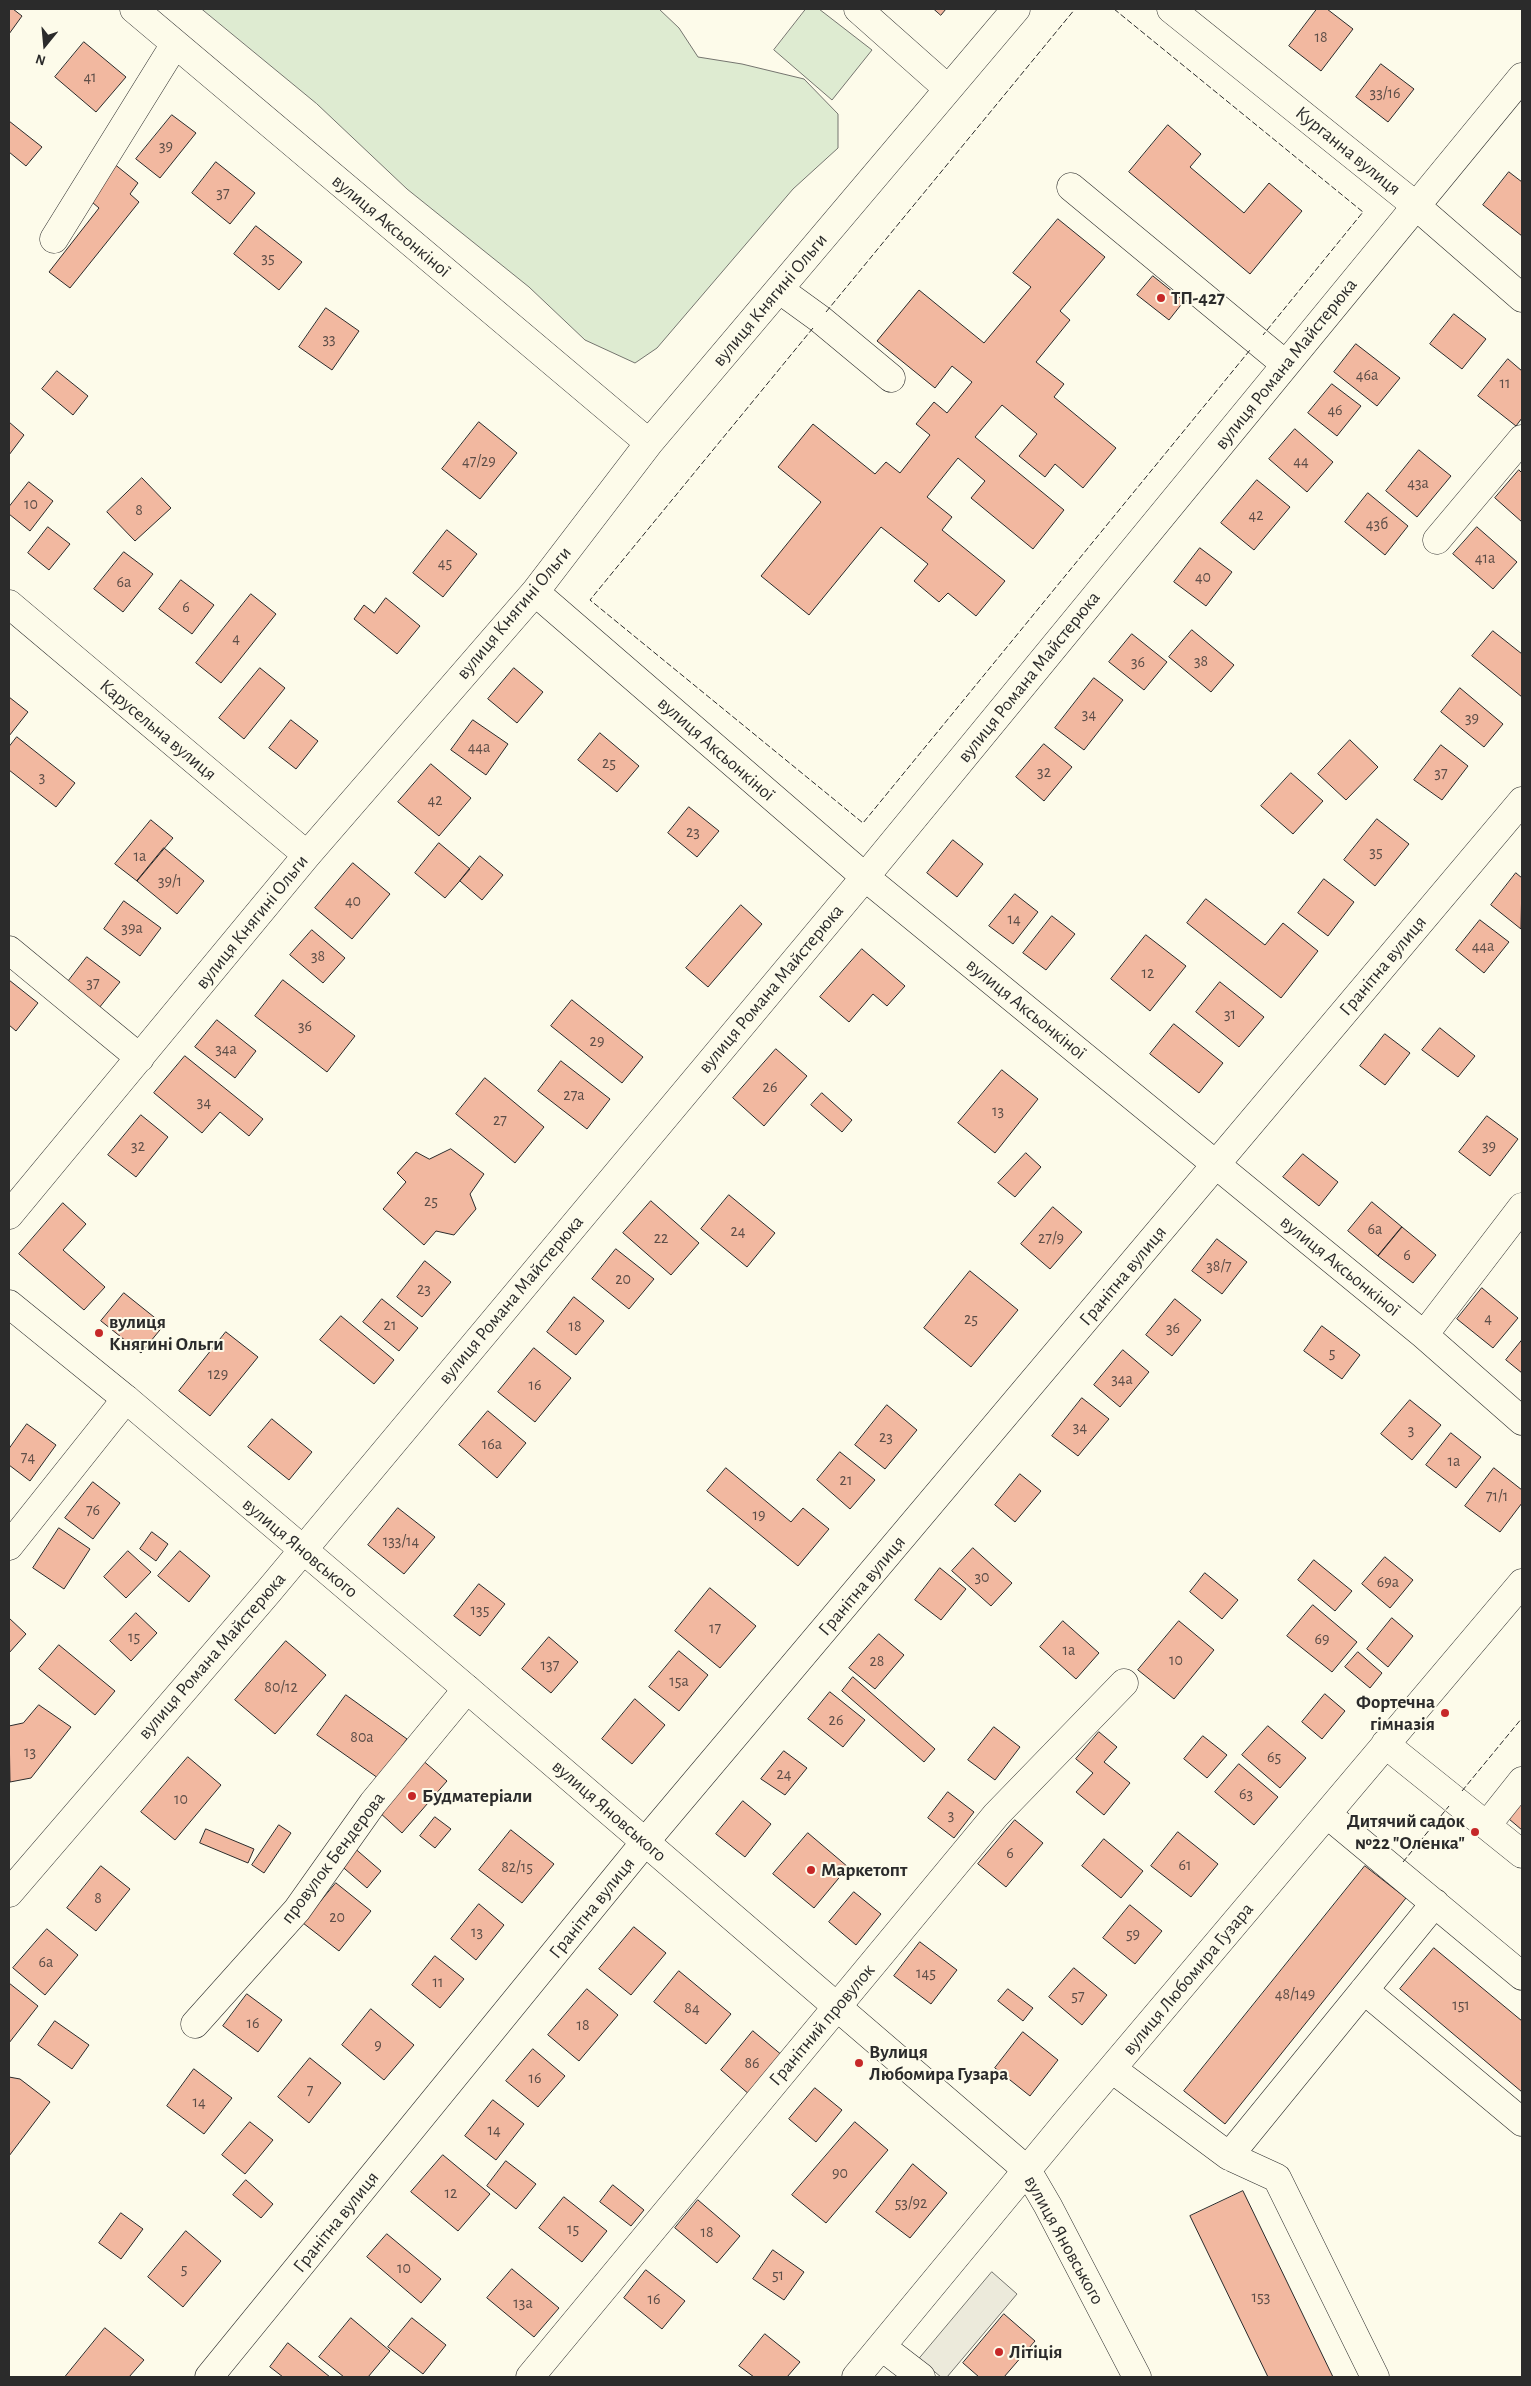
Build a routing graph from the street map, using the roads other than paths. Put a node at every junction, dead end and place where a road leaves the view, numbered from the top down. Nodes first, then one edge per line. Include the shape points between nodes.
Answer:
1 (134, 9) edge
2 (858, 9) edge
3 (1016, 9) edge
4 (1171, 9) edge
5 (176, 44) junction
6 (1522, 77) edge
7 (947, 88) junction
8 (1072, 187) dead end
9 (1415, 205) junction
10 (54, 239) dead end
11 (780, 290) junction
12 (1522, 298) edge
13 (1285, 364) junction
14 (890, 378) dead end
15 (1522, 439) edge
16 (649, 443) junction
17 (1436, 540) dead end
18 (535, 592) junction
19 (9, 604) edge
20 (1522, 801) edge
21 (307, 855) junction
22 (865, 877) junction
23 (9, 950) edge
24 (140, 1058) junction
25 (1216, 1165) junction
26 (1522, 1207) edge
27 (9, 1215) edge
28 (9, 1304) edge
29 (1424, 1335) junction
30 (126, 1399) junction
31 (1522, 1421) edge
32 (9, 1546) edge
33 (302, 1550) junction
34 (1522, 1583) edge
35 (1124, 1683) dead end
36 (467, 1689) junction
37 (1385, 1744) junction
38 (1522, 1781) edge
39 (1328, 1815) junction
40 (1487, 1825) junction
41 (645, 1842) junction
42 (1522, 1854) edge
43 (9, 1893) edge
44 (1435, 1903) junction
45 (1522, 1976) edge
46 (1364, 1990) junction
47 (836, 2006) junction
48 (195, 2024) dead end
49 (1112, 2069) junction
50 (1522, 2122) edge
51 (1229, 2156) junction
52 (1027, 2170) junction
53 (882, 2347) junction
54 (209, 2377) edge
55 (530, 2377) edge
56 (856, 2377) edge
57 (921, 2377) edge
58 (1137, 2377) edge
59 (1375, 2377) edge

1 - 5 street, вулиця Аксьонкіної
2 - 7 street
3 - 7 street, вулиця Княгині Ольги
4 - 9 street, Курганна вулиця
5 - 10 street
5 - 16 street, вулиця Аксьонкіної
6 - 9 street, вулиця Романа Майстерюка
7 - 11 street, вулиця Княгині Ольги
8 - 13 street
9 - 12 street, Курганна вулиця
9 - 13 street, вулиця Романа Майстерюка
11 - 14 street
11 - 16 street, вулиця Княгині Ольги
13 - 22 street, вулиця Романа Майстерюка
15 - 17 street
16 - 18 street, вулиця Княгині Ольги
18 - 21 street, вулиця Княгині Ольги
18 - 22 street, вулиця Аксьонкіної
19 - 21 street, Карусельна вулиця
20 - 25 street, Гранітна вулиця
21 - 24 street, вулиця Княгині Ольги
22 - 25 street, вулиця Аксьонкіної
22 - 33 street, вулиця Романа Майстерюка
23 - 24 street
24 - 27 street, вулиця Княгині Ольги
25 - 29 street, вулиця Аксьонкіної
25 - 41 street, Гранітна вулиця
26 - 29 street
28 - 30 street, вулиця Яновського
29 - 31 street, вулиця Аксьонкіної
30 - 32 street
30 - 33 street, вулиця Яновського
33 - 36 street, вулиця Яновського
33 - 43 street, вулиця Романа Майстерюка
34 - 37 street, вулиця Любомира Гузара
35 - 47 street, Гранітний провулок via 996,1816
36 - 41 street, вулиця Яновського
36 - 48 street, провулок Бендерова via 373,1803 298,1910
37 - 39 street, вулиця Любомира Гузара
37 - 40 street
38 - 40 street
39 - 44 street
39 - 49 street, вулиця Любомира Гузара
40 - 42 street
41 - 47 street, вулиця Яновського
41 - 54 street, Гранітна вулиця
44 - 45 street
44 - 46 street
46 - 50 street
46 - 51 street
47 - 52 street, вулиця Яновського
47 - 55 street, Гранітний провулок
49 - 51 street
49 - 52 street, вулиця Любомира Гузара
51 - 59 street via 1277,2178
52 - 53 street, вулиця Любомира Гузара
52 - 58 street, вулиця Яновського
53 - 56 street, вулиця Любомира Гузара
53 - 57 street

